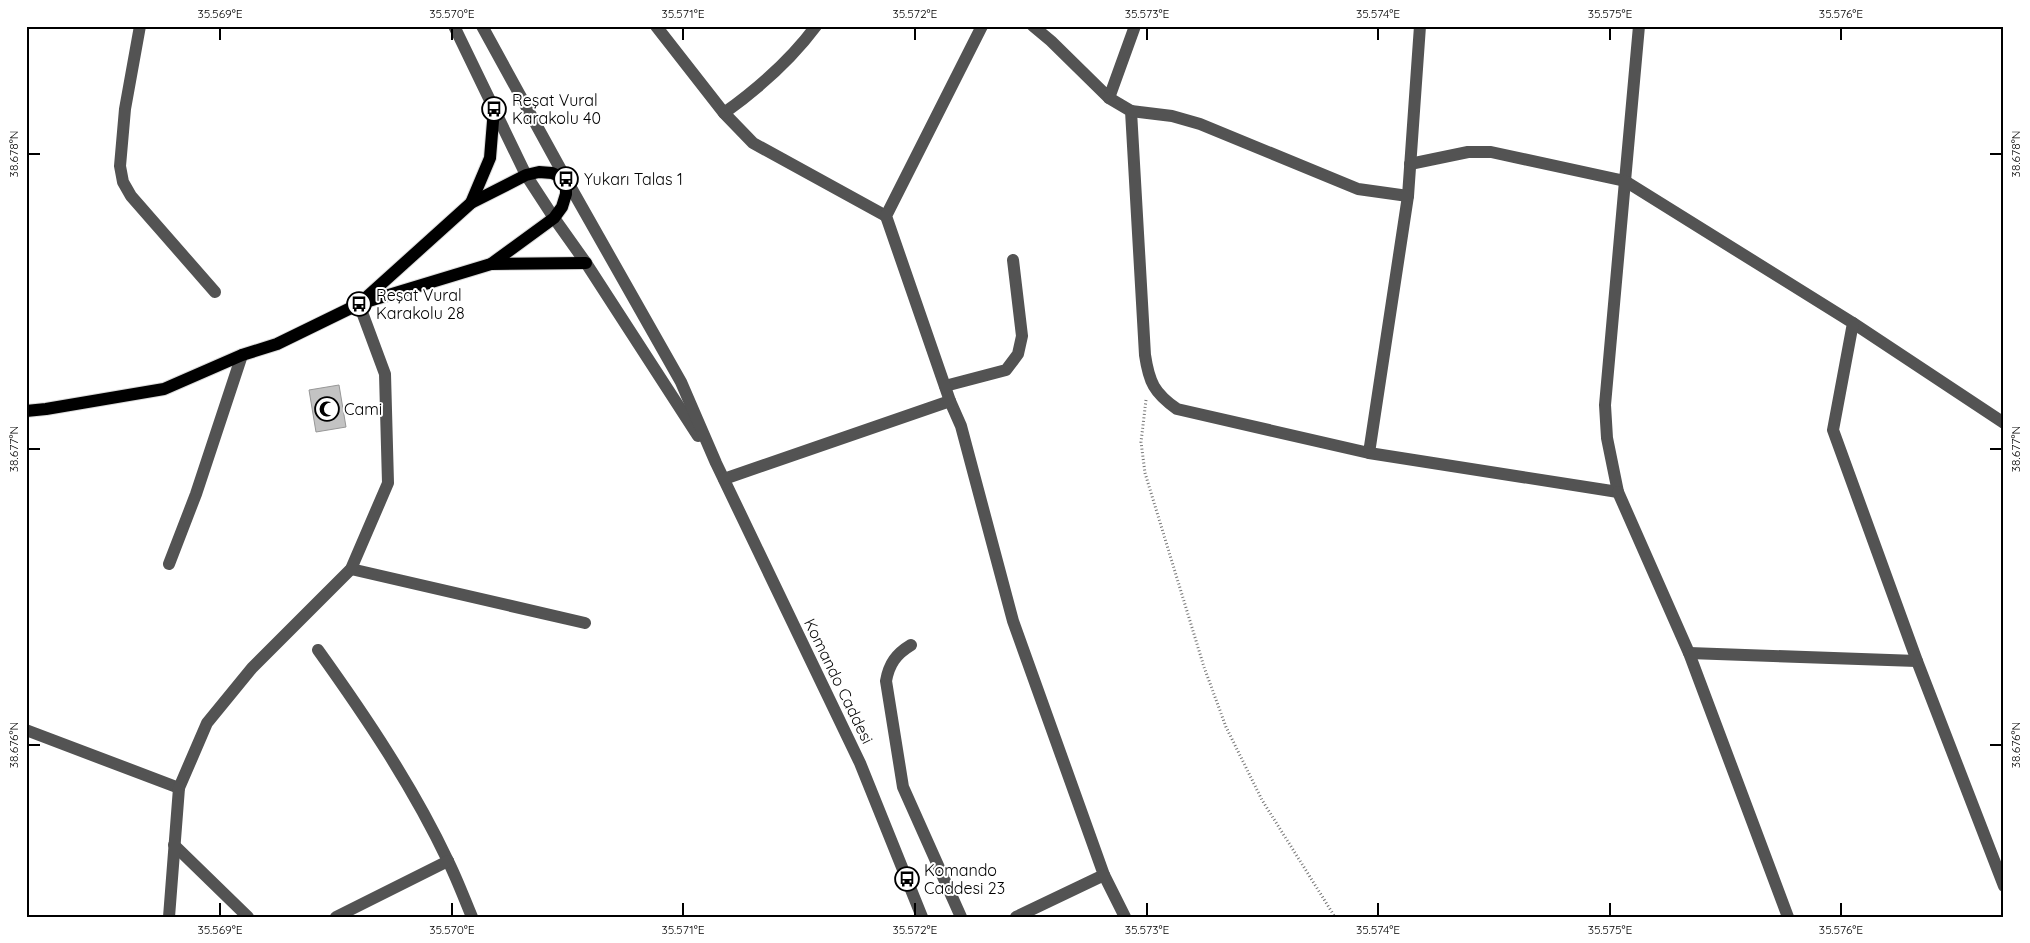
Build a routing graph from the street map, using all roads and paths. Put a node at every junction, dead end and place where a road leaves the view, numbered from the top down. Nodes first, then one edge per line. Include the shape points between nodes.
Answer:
1 (140, 26) edge
2 (454, 26) edge
3 (482, 26) edge
4 (656, 26) edge
5 (816, 26) edge
6 (982, 26) edge
7 (1033, 26) edge
8 (1135, 26) edge
9 (1420, 26) edge
10 (1639, 26) edge
11 (1109, 98) junction
12 (494, 109) junction
13 (1131, 111) junction
14 (724, 113) junction
15 (1410, 164) junction
16 (526, 175) junction
17 (566, 179) junction
18 (1625, 181) junction
19 (1408, 196) junction
20 (471, 203) junction
21 (886, 216) junction
22 (554, 218) junction
23 (1013, 260) dead end
24 (586, 263) junction
25 (491, 264) junction
26 (216, 292) dead end
27 (359, 304) junction
28 (1853, 323) junction
29 (242, 355) junction
30 (945, 386) junction
31 (1153, 387) junction
32 (950, 402) junction
33 (26, 411) edge
34 (2004, 423) edge
35 (1369, 454) junction
36 (716, 463) junction
37 (724, 479) junction
38 (1618, 492) junction
39 (169, 564) dead end
40 (351, 569) junction
41 (585, 623) dead end
42 (911, 645) dead end
43 (318, 650) dead end
44 (1689, 653) junction
45 (1917, 661) junction
46 (26, 730) edge
47 (179, 788) junction
48 (174, 845) junction
49 (448, 860) junction
50 (1104, 875) junction
51 (2004, 886) edge
52 (169, 917) edge
53 (248, 917) edge
54 (336, 917) edge
55 (472, 917) edge
56 (922, 917) edge
57 (961, 917) edge
58 (1016, 917) edge
59 (1125, 917) edge
60 (1335, 917) edge
61 (1788, 917) edge

1 - 26 street via 125,109 120,166 123,182 131,196
2 - 12 street
3 - 17 street
4 - 14 street
5 - 14 street via 770,78
6 - 21 street
7 - 11 street
8 - 11 street
9 - 15 street
10 - 18 street
11 - 13 street
12 - 16 street
12 - 20 main road via 490,158
13 - 19 street via 1172,116 1200,124 1358,189
13 - 31 street via 1145,355
14 - 21 street via 753,143
15 - 18 street via 1468,152 1491,152
15 - 19 street
16 - 17 main road via 552,173
16 - 20 main road
16 - 22 street
17 - 22 main road via 562,207
17 - 36 street via 681,382
18 - 28 street
18 - 38 street via 1605,405 1607,438
19 - 35 street
20 - 27 main road
21 - 30 street
22 - 24 street
22 - 25 main road
23 - 30 street via 1022,336 1018,354 1006,370
24 - 25 main road
24 - 36 street
25 - 27 main road
27 - 29 main road via 277,344
27 - 40 street via 385,374 388,483
28 - 34 street
28 - 45 street via 1833,430
29 - 33 main road via 164,389
29 - 39 street
30 - 32 street
31 - 35 street via 1177,409
31 - 60 path via 1147,397 1142,429 1142,458 1204,667 1243,764
32 - 37 street
32 - 50 street via 961,426 1013,621
35 - 38 street
36 - 37 street, Komando Caddesi
37 - 56 street, Komando Caddesi via 860,763
38 - 44 street
40 - 41 street
40 - 47 street via 252,668 207,724
42 - 57 street via 893,659 886,681 903,787
43 - 49 street via 396,766
44 - 45 street
44 - 61 street
45 - 51 street
46 - 47 street
47 - 48 street
48 - 52 street
48 - 53 street
49 - 54 street
49 - 55 street
50 - 58 street
50 - 59 street

